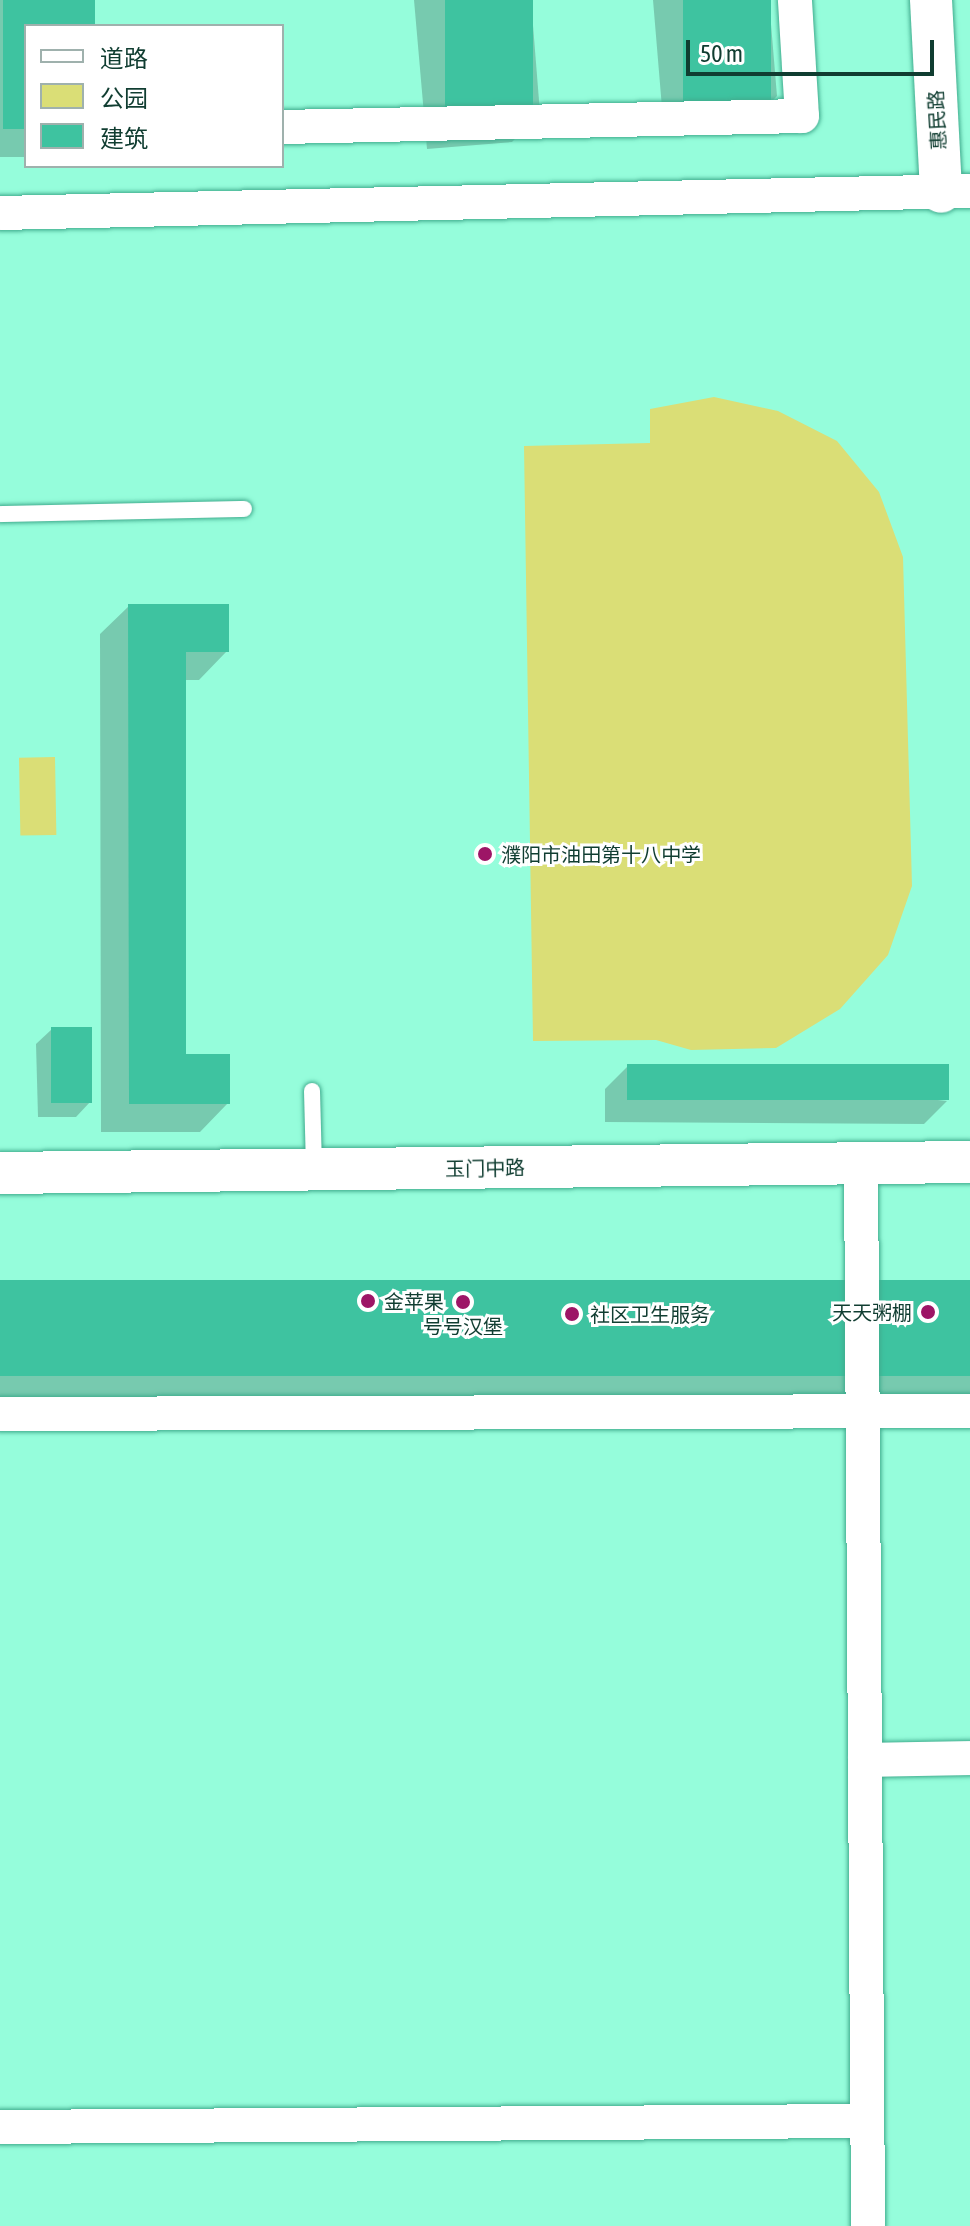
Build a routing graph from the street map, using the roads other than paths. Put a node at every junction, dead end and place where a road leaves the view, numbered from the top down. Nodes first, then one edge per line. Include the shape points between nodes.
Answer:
1 (795, 0) edge
2 (931, 0) edge
3 (284, 127) edge
4 (955, 192) edge
5 (0, 213) edge
6 (244, 509) dead end
7 (0, 514) edge
8 (312, 1091) dead end
9 (970, 1162) edge
10 (861, 1163) junction
11 (314, 1170) junction
12 (0, 1173) edge
13 (863, 1411) junction
14 (970, 1411) edge
15 (0, 1414) edge
16 (970, 1758) edge
17 (865, 1760) junction
18 (867, 2121) junction
19 (0, 2127) edge
20 (868, 2226) edge

1 - 3 street via 802,116
2 - 4 street, 惠民路
4 - 5 street
6 - 7 lane
8 - 11 lane
9 - 10 street, 玉门中路
10 - 11 street, 玉门中路
10 - 13 street
11 - 12 street, 玉门中路
13 - 14 street
13 - 15 street
13 - 17 street
16 - 17 street
17 - 18 street
18 - 19 street
18 - 20 street

